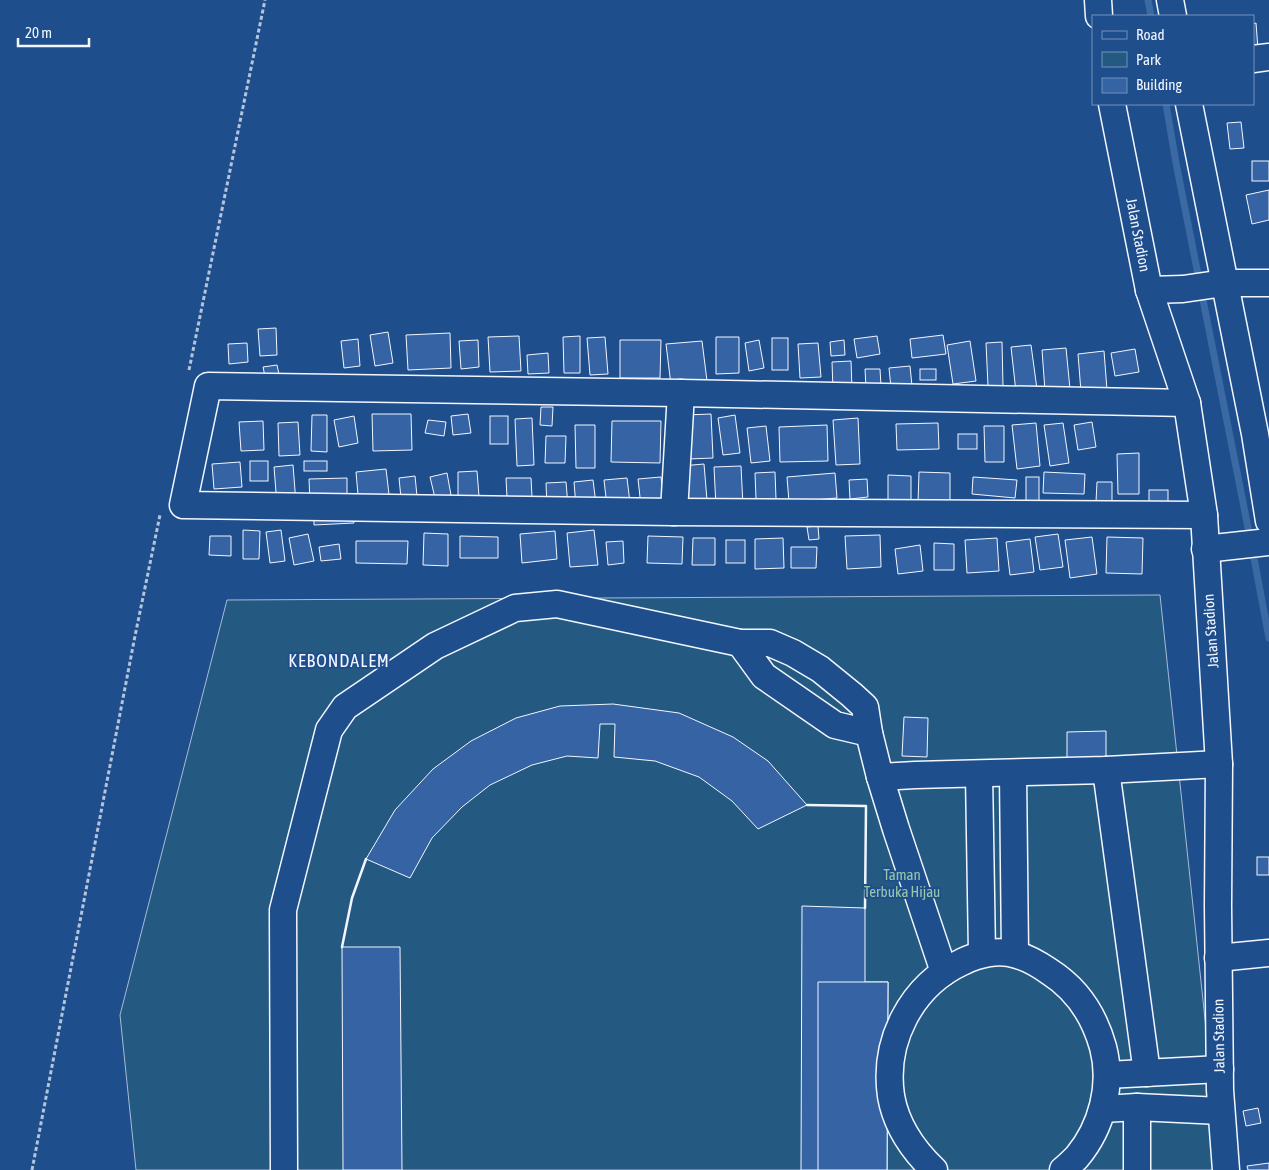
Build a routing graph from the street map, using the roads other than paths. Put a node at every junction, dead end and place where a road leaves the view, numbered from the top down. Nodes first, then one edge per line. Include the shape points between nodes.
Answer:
1 (1098, 0) edge
2 (1170, 0) edge
3 (1100, 15) edge
4 (1173, 15) edge
5 (1269, 57) edge
6 (1254, 58) edge
7 (1112, 105) edge
8 (1189, 105) edge
9 (1221, 283) junction
10 (1269, 283) edge
11 (1149, 290) junction
12 (681, 393) junction
13 (1187, 403) junction
14 (674, 512) junction
15 (1204, 515) junction
16 (1267, 535) edge
17 (1206, 548) junction
18 (740, 644) junction
19 (869, 733) junction
20 (1220, 764) junction
21 (1106, 770) junction
22 (1013, 773) junction
23 (979, 774) junction
24 (880, 777) junction
25 (1269, 953) edge
26 (982, 954) junction
27 (1015, 954) junction
28 (1218, 958) junction
29 (944, 972) junction
30 (1220, 1069) junction
31 (1147, 1073) junction
32 (1107, 1075) junction
33 (1137, 1106) junction
34 (1103, 1109) junction
35 (1221, 1111) junction
36 (284, 1170) edge
37 (934, 1170) edge
38 (1064, 1170) edge
39 (1137, 1170) edge
40 (1226, 1170) edge

1 - 3 street
2 - 4 street
5 - 6 street
7 - 11 street, Jalan Stadion
8 - 9 street
9 - 10 street
9 - 11 street
9 - 16 street via 1255,434
11 - 13 street, Jalan Stadion
12 - 13 street
12 - 14 street
12 - 14 street via 208,386 183,505
13 - 15 street, Jalan Stadion
14 - 15 street
15 - 17 street, Jalan Stadion
16 - 17 street via 1234,545
17 - 20 street, Jalan Stadion
18 - 19 street via 764,676 835,725
18 - 19 street via 770,643 820,669 865,707
18 - 36 street via 557,604 515,608 435,646 345,707 329,730 283,910
19 - 24 street
20 - 21 street
20 - 28 street, Jalan Stadion
21 - 22 street
21 - 31 street
22 - 23 street
22 - 27 street
23 - 24 street
23 - 26 street
24 - 29 street
25 - 28 street
26 - 27 street
26 - 29 street
27 - 32 street via 1044,967 1077,994 1099,1032
28 - 30 street, Jalan Stadion
29 - 37 street via 919,994 906,1012 891,1053 890,1075 897,1118 919,1156
30 - 31 street
30 - 35 street, Jalan Stadion
31 - 32 street
32 - 34 street
33 - 34 street
33 - 35 street
33 - 39 street
34 - 38 street via 1090,1138
35 - 40 street, Jalan Stadion

